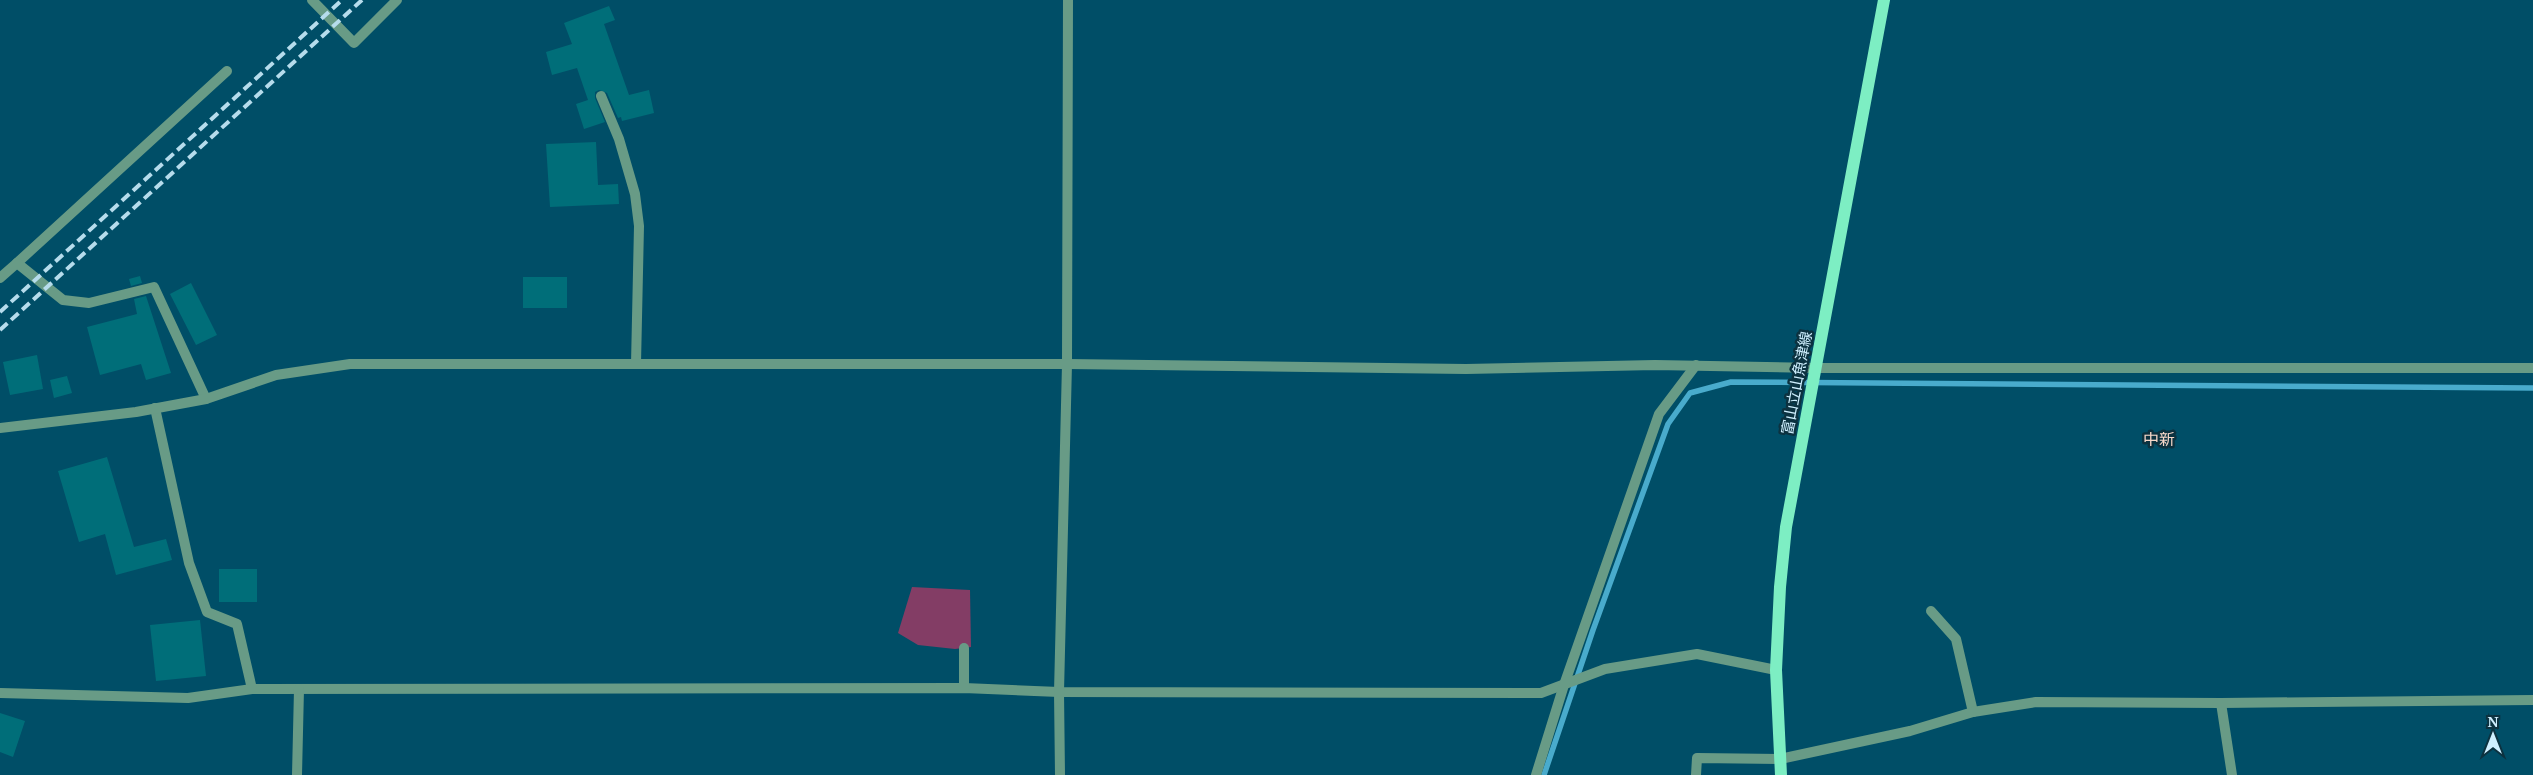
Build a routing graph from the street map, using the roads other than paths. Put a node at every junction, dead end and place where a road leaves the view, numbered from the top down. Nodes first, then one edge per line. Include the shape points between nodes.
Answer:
1 (312, 0) edge
2 (397, 0) edge
3 (1068, 0) edge
4 (1884, 0) edge
5 (227, 71) dead end
6 (601, 96) dead end
7 (18, 263) junction
8 (0, 278) edge
9 (636, 364) junction
10 (1067, 364) junction
11 (1696, 365) junction
12 (1817, 368) junction
13 (2533, 368) edge
14 (206, 399) junction
15 (155, 408) junction
16 (0, 428) edge
17 (1931, 611) dead end
18 (964, 648) dead end
19 (1776, 670) junction
20 (1564, 685) junction
21 (964, 688) junction
22 (252, 690) junction
23 (299, 690) junction
24 (1059, 692) junction
25 (0, 693) edge
26 (2533, 700) edge
27 (2221, 703) junction
28 (1973, 712) junction
29 (1780, 759) junction
30 (297, 775) edge
31 (1060, 775) edge
32 (1536, 775) edge
33 (1696, 775) edge
34 (1781, 775) edge
35 (2232, 775) edge

1 - 2 street via 354,43
3 - 10 street
4 - 12 main road, 富山立山魚津線
5 - 7 street
6 - 9 street via 619,139 635,194 639,226
7 - 8 street
7 - 14 street via 63,300 89,303 154,287
9 - 10 street
9 - 14 street via 350,364 276,375
10 - 11 street via 1466,369
10 - 24 street
11 - 12 street
11 - 20 street via 1659,414
12 - 13 street
12 - 19 main road, 富山立山魚津線 via 1786,527
14 - 15 street
15 - 16 street
15 - 22 street via 189,563 207,612 236,624
17 - 28 street via 1956,639
18 - 21 street
19 - 20 street via 1697,654 1605,669
19 - 29 main road, 富山立山魚津線
20 - 24 street via 1540,693
20 - 32 street
21 - 23 street
21 - 24 street
22 - 23 street
22 - 25 street via 188,698
23 - 30 street
24 - 31 street
26 - 27 street
27 - 28 street via 2036,702
27 - 35 street
28 - 29 street via 1910,731
29 - 33 street via 1697,758
29 - 34 main road, 富山立山魚津線

